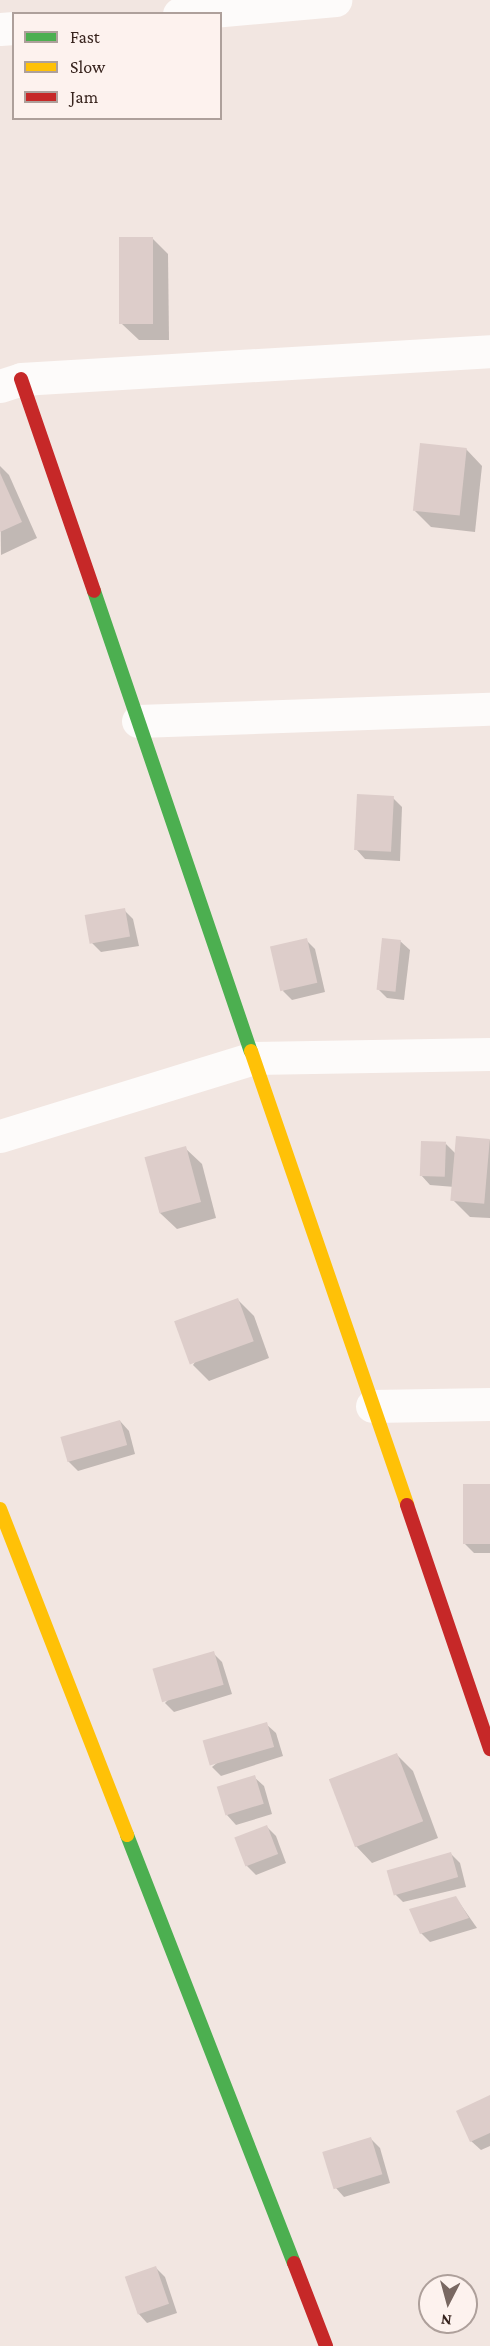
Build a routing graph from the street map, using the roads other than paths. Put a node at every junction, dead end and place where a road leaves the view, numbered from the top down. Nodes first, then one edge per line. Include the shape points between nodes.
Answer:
1 (335, 0) edge
2 (201, 12) edge
3 (490, 351) edge
4 (11, 382) edge
5 (490, 709) edge
6 (138, 721) junction
7 (490, 1054) edge
8 (254, 1058) junction
9 (0, 1136) edge
10 (490, 1404) edge
11 (372, 1406) junction
12 (0, 1509) edge
13 (490, 1749) edge
14 (326, 2346) edge

1 - 2 street
3 - 4 street
4 - 6 street
5 - 6 street
6 - 8 street
7 - 8 street
8 - 9 street
8 - 11 street
10 - 11 street
11 - 13 street
12 - 14 street

